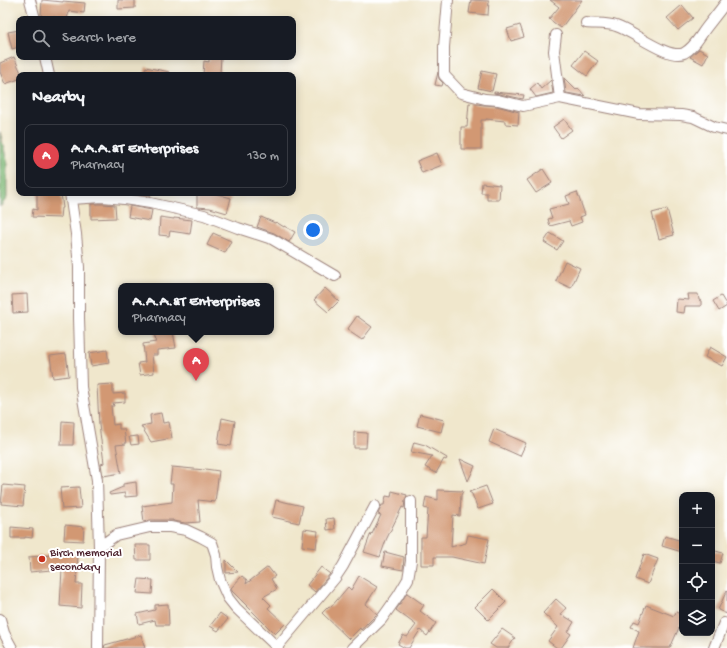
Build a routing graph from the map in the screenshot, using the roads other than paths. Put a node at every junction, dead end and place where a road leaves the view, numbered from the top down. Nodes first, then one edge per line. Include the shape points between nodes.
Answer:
1 (30, 0) edge
2 (448, 0) edge
3 (727, 1) edge
4 (34, 16) edge
5 (586, 23) dead end
6 (556, 35) dead end
7 (46, 60) edge
8 (49, 72) edge
9 (560, 98) junction
10 (727, 130) edge
11 (70, 196) edge
12 (335, 276) dead end
13 (411, 501) dead end
14 (375, 506) dead end
15 (98, 548) junction
16 (0, 618) edge
17 (724, 623) dead end
18 (12, 648) edge
19 (98, 648) edge
20 (277, 648) edge
21 (352, 648) edge
22 (714, 648) edge

1 - 4 street
2 - 9 street via 444,75 461,93 523,106
3 - 5 street via 692,47 683,53 668,52 616,26
6 - 9 street via 554,50
7 - 8 street
9 - 10 street via 638,114 693,117 714,128
11 - 12 street via 124,199 204,215 272,239
11 - 15 street via 79,267 81,387 97,480
13 - 21 street via 411,561 408,579 381,620
14 - 20 street via 335,578
15 - 19 street
15 - 20 street via 116,535 150,527 186,530 212,543 220,580 228,598
16 - 18 street
17 - 22 street

